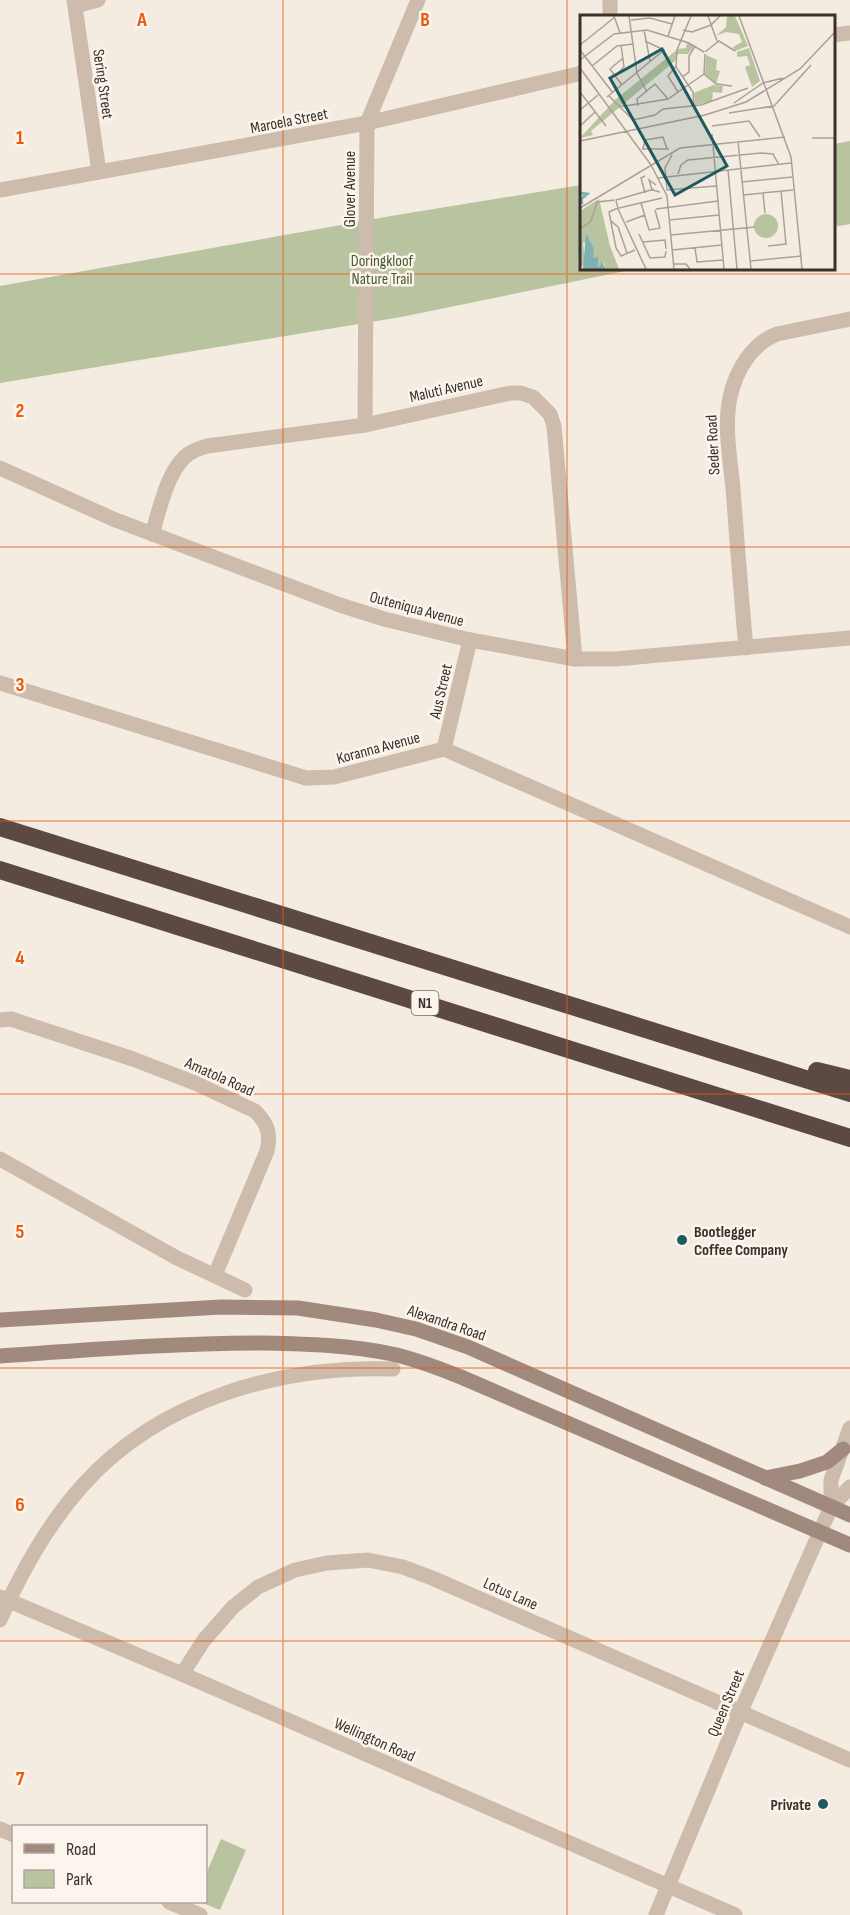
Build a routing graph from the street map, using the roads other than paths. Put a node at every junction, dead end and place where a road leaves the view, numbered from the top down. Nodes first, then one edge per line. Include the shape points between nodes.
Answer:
1 (98, 0) edge
2 (418, 0) edge
3 (74, 3) edge
4 (850, 33) edge
5 (835, 35) edge
6 (580, 73) edge
7 (367, 123) junction
8 (99, 172) junction
9 (0, 190) edge
10 (850, 319) edge
11 (365, 425) junction
12 (0, 468) edge
13 (152, 534) junction
14 (850, 638) edge
15 (470, 640) junction
16 (746, 648) junction
17 (575, 659) junction
18 (0, 683) edge
19 (444, 749) junction
20 (0, 827) edge
21 (0, 870) edge
22 (850, 927) edge
23 (0, 1020) edge
24 (695, 1044) junction
25 (850, 1078) edge
26 (850, 1093) edge
27 (850, 1138) edge
28 (0, 1158) edge
29 (215, 1275) junction
30 (245, 1290) dead end
31 (0, 1320) edge
32 (0, 1356) edge
33 (393, 1369) dead end
34 (850, 1428) edge
35 (843, 1449) junction
36 (765, 1478) junction
37 (850, 1487) edge
38 (831, 1507) junction
39 (850, 1515) edge
40 (820, 1532) junction
41 (850, 1545) edge
42 (4, 1599) edge
43 (0, 1620) edge
44 (182, 1674) junction
45 (740, 1713) junction
46 (850, 1760) edge
47 (668, 1887) junction
48 (171, 1903) edge
49 (200, 1915) edge
50 (656, 1915) edge
51 (735, 1915) edge

1 - 3 street
2 - 7 street, Glover Avenue
3 - 8 street, Sering Street
4 - 5 street
6 - 7 street, Maroela Street
7 - 8 street, Maroela Street
7 - 11 street, Glover Avenue
8 - 9 street, Maroela Street
10 - 16 street, Seder Road via 768,338 751,352 733,386 727,424
11 - 13 street, Maluti Avenue via 193,451 174,471
11 - 17 street, Maluti Avenue via 510,393 533,397 543,405 554,426 557,447
12 - 13 street, Outeniqua Avenue
13 - 15 street, Outeniqua Avenue via 384,620
14 - 16 street, Outeniqua Avenue
15 - 17 street, Outeniqua Avenue
15 - 19 street, Aus Street
16 - 17 street, Outeniqua Avenue
18 - 19 street, Koranna Avenue via 306,778 334,777
19 - 22 street, Koranna Avenue
20 - 24 highway
21 - 27 highway, N1
23 - 29 street, Amatola Road via 10,1019 133,1059 195,1083 255,1111 263,1119 270,1138 267,1151
24 - 25 highway
24 - 26 highway
28 - 29 street via 177,1258
29 - 30 street
31 - 36 main road, Alexandra Road via 221,1307 298,1308 376,1320 468,1347
32 - 40 main road via 246,1343 308,1344 392,1354 461,1377
33 - 42 street via 318,1371 276,1378 223,1395 162,1423 124,1448 84,1484
34 - 35 street
35 - 36 main road via 827,1462
35 - 38 street via 831,1480
36 - 38 main road, Alexandra Road
37 - 38 street
38 - 39 main road, Alexandra Road
38 - 40 street, Queen Street
40 - 41 main road
40 - 45 street, Queen Street
42 - 43 street
42 - 44 street, Wellington Road
44 - 45 street, Lotus Lane via 220,1620 258,1587 308,1566 368,1560 432,1578
44 - 47 street, Wellington Road
45 - 46 street, Lotus Lane
45 - 47 street, Queen Street
47 - 50 street, Queen Street
47 - 51 street, Wellington Road
48 - 49 street

